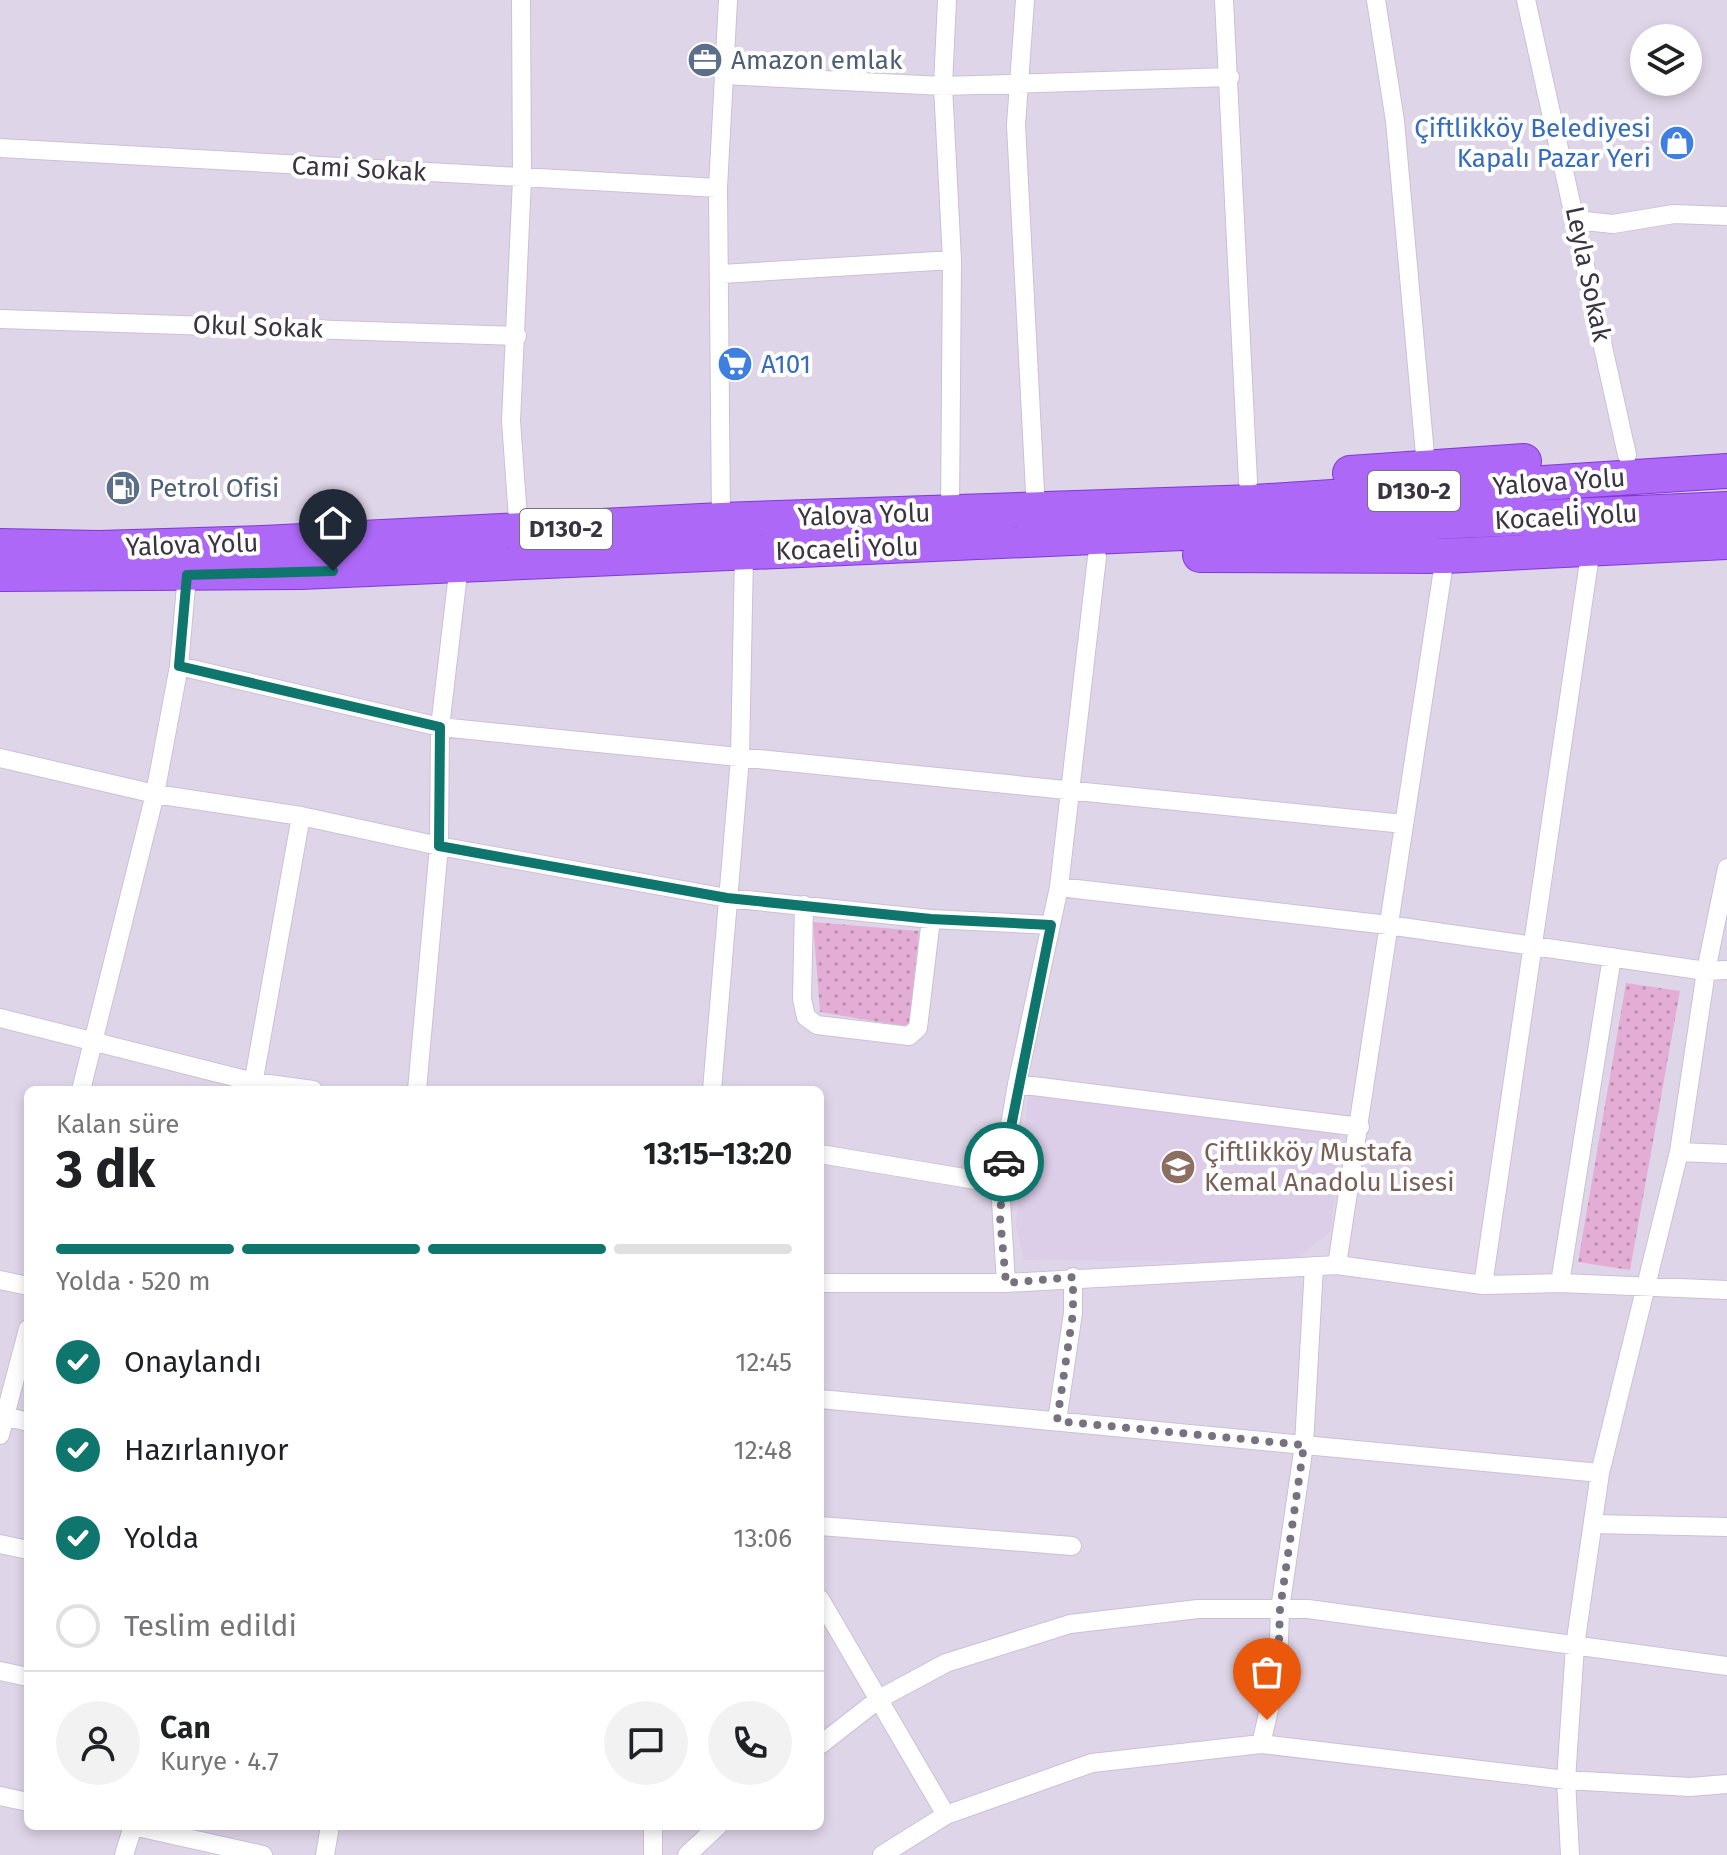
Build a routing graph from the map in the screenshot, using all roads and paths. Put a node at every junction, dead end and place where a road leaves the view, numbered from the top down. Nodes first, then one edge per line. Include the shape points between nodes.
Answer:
1 (521, 0) edge
2 (728, 0) edge
3 (947, 0) edge
4 (1025, 0) edge
5 (1224, 0) edge
6 (1376, 0) edge
7 (1526, 0) edge
8 (723, 75) junction
9 (1230, 77) junction
10 (1018, 83) junction
11 (943, 86) junction
12 (0, 148) edge
13 (522, 179) junction
14 (718, 188) junction
15 (1727, 216) edge
16 (1576, 220) junction
17 (952, 260) junction
18 (721, 274) junction
19 (0, 319) edge
20 (517, 336) junction
21 (1727, 451) edge
22 (1627, 455) junction
23 (1426, 466) junction
24 (1711, 472) edge
25 (1248, 482) junction
26 (1132, 504) junction
27 (1710, 510) edge
28 (1036, 511) junction
29 (950, 512) junction
30 (721, 520) junction
31 (519, 532) junction
32 (1727, 542) edge
33 (0, 546) edge
34 (913, 546) junction
35 (1591, 548) junction
36 (744, 554) junction
37 (1445, 556) junction
38 (1097, 557) junction
39 (459, 565) junction
40 (0, 574) edge
41 (187, 575) junction
42 (179, 666) junction
43 (440, 727) junction
44 (0, 758) edge
45 (740, 758) junction
46 (1068, 788) junction
47 (155, 794) junction
48 (301, 816) junction
49 (1404, 824) junction
50 (439, 846) junction
51 (1727, 868) edge
52 (1059, 887) junction
53 (727, 898) junction
54 (804, 905) junction
55 (931, 919) junction
56 (1051, 925) junction
57 (1388, 925) junction
58 (1533, 945) junction
59 (1612, 957) junction
60 (1727, 970) edge
61 (1706, 971) junction
62 (0, 1018) edge
63 (91, 1041) junction
64 (1017, 1084) junction
65 (82, 1086) edge
66 (253, 1086) edge
67 (417, 1086) edge
68 (712, 1086) edge
69 (1360, 1127) junction
70 (1679, 1152) junction
71 (1727, 1154) edge
72 (824, 1155) edge
73 (1000, 1184) junction
74 (1337, 1265) junction
75 (1314, 1266) junction
76 (1073, 1277) junction
77 (0, 1280) edge
78 (824, 1283) edge
79 (1006, 1283) junction
80 (1560, 1283) junction
81 (24, 1285) edge
82 (1483, 1285) junction
83 (1644, 1289) junction
84 (1727, 1290) edge
85 (24, 1344) edge
86 (824, 1399) edge
87 (1057, 1421) junction
88 (24, 1423) edge
89 (2, 1426) edge
90 (1304, 1445) junction
91 (1600, 1473) junction
92 (1593, 1524) junction
93 (824, 1526) edge
94 (1727, 1527) edge
95 (0, 1544) edge
96 (1072, 1546) dead end
97 (24, 1549) edge
98 (1280, 1609) junction
99 (826, 1618) edge
100 (1575, 1646) junction
101 (1727, 1666) edge
102 (0, 1671) edge
103 (24, 1676) edge
104 (879, 1699) junction
105 (824, 1742) edge
106 (1261, 1744) junction
107 (1566, 1780) junction
108 (1727, 1784) edge
109 (0, 1796) edge
110 (24, 1801) edge
111 (946, 1815) junction
112 (132, 1830) edge
113 (151, 1830) edge
114 (329, 1830) edge
115 (653, 1830) edge
116 (714, 1830) edge
117 (124, 1855) edge
118 (263, 1855) edge
119 (325, 1855) edge
120 (653, 1855) edge
121 (687, 1855) edge
122 (882, 1855) edge
123 (1570, 1855) edge

1 - 13 street
2 - 8 street
3 - 11 street
4 - 10 street
5 - 9 street
6 - 23 street via 1395,121
7 - 16 street, Leyla Sokak
8 - 11 street
8 - 14 street
9 - 10 street
9 - 25 street
10 - 11 street
10 - 28 street
11 - 17 street
12 - 13 street, Cami Sokak
13 - 14 street, Cami Sokak
13 - 20 street
14 - 18 street
15 - 16 street via 1674,214 1613,224
16 - 22 street, Leyla Sokak
17 - 18 street
17 - 29 street
18 - 30 street
19 - 20 street, Okul Sokak
20 - 31 street via 511,421
21 - 22 highway
22 - 23 highway
23 - 25 highway
24 - 26 highway, Yalova Yolu / D130-2 via 1254,502
25 - 26 highway
26 - 28 highway, Yalova Yolu / D130-2
27 - 34 highway, Kocaeli̇ Yolu / D130-2
28 - 29 highway, Yalova Yolu / D130-2
29 - 30 highway, Yalova Yolu / D130-2
30 - 31 highway, Yalova Yolu / D130-2
31 - 33 highway, Yalova Yolu / D130-2 via 99,548
32 - 35 highway
34 - 36 highway, Kocaeli̇ Yolu / D130-2
34 - 38 highway via 1042,558
35 - 37 highway
35 - 58 street
36 - 39 highway, Kocaeli̇ Yolu / D130-2
36 - 45 street
37 - 38 highway
37 - 49 street
38 - 46 street
39 - 41 highway, Kocaeli̇ Yolu / D130-2
39 - 43 street
40 - 41 highway, Kocaeli̇ Yolu / D130-2
41 - 42 street
42 - 43 street
42 - 47 street
43 - 45 street
43 - 50 street
44 - 47 street
45 - 46 street
45 - 53 street
46 - 49 street
46 - 52 street
47 - 48 street
47 - 63 street
48 - 50 street
48 - 66 street
49 - 57 street
50 - 53 street
50 - 67 street
51 - 61 street
52 - 56 street
52 - 57 street
53 - 54 street
53 - 68 street
54 - 55 street
54 - 55 street via 806,1017 817,1025 909,1036 918,1028
55 - 56 street
56 - 64 street
57 - 58 street
57 - 69 street
58 - 59 street
58 - 82 street
59 - 61 street
59 - 80 street
60 - 61 street
61 - 70 street
62 - 63 street
63 - 65 street
63 - 66 street
64 - 69 street
64 - 73 street
69 - 74 street
70 - 71 street
70 - 83 street
72 - 73 street
73 - 79 street
74 - 75 street
74 - 82 street
75 - 76 street
75 - 90 street
76 - 79 street
76 - 87 street
77 - 81 street
78 - 79 street
80 - 82 street
80 - 83 street
83 - 84 street
83 - 91 street
85 - 89 street
86 - 87 street
87 - 90 street
88 - 89 street
90 - 91 street
90 - 98 street
91 - 92 street
92 - 94 street
92 - 100 street
93 - 96 street
95 - 97 street
98 - 100 street
98 - 104 street via 1198,1609 1070,1624 946,1663
98 - 106 street via 1278,1671
99 - 104 street
100 - 101 street
100 - 107 street
102 - 103 street
104 - 105 street
104 - 111 street
106 - 107 street
106 - 111 street via 1092,1763
107 - 108 street
107 - 123 street
109 - 110 street
111 - 122 street
112 - 117 street
113 - 118 street
114 - 119 street
115 - 120 street
116 - 121 street

